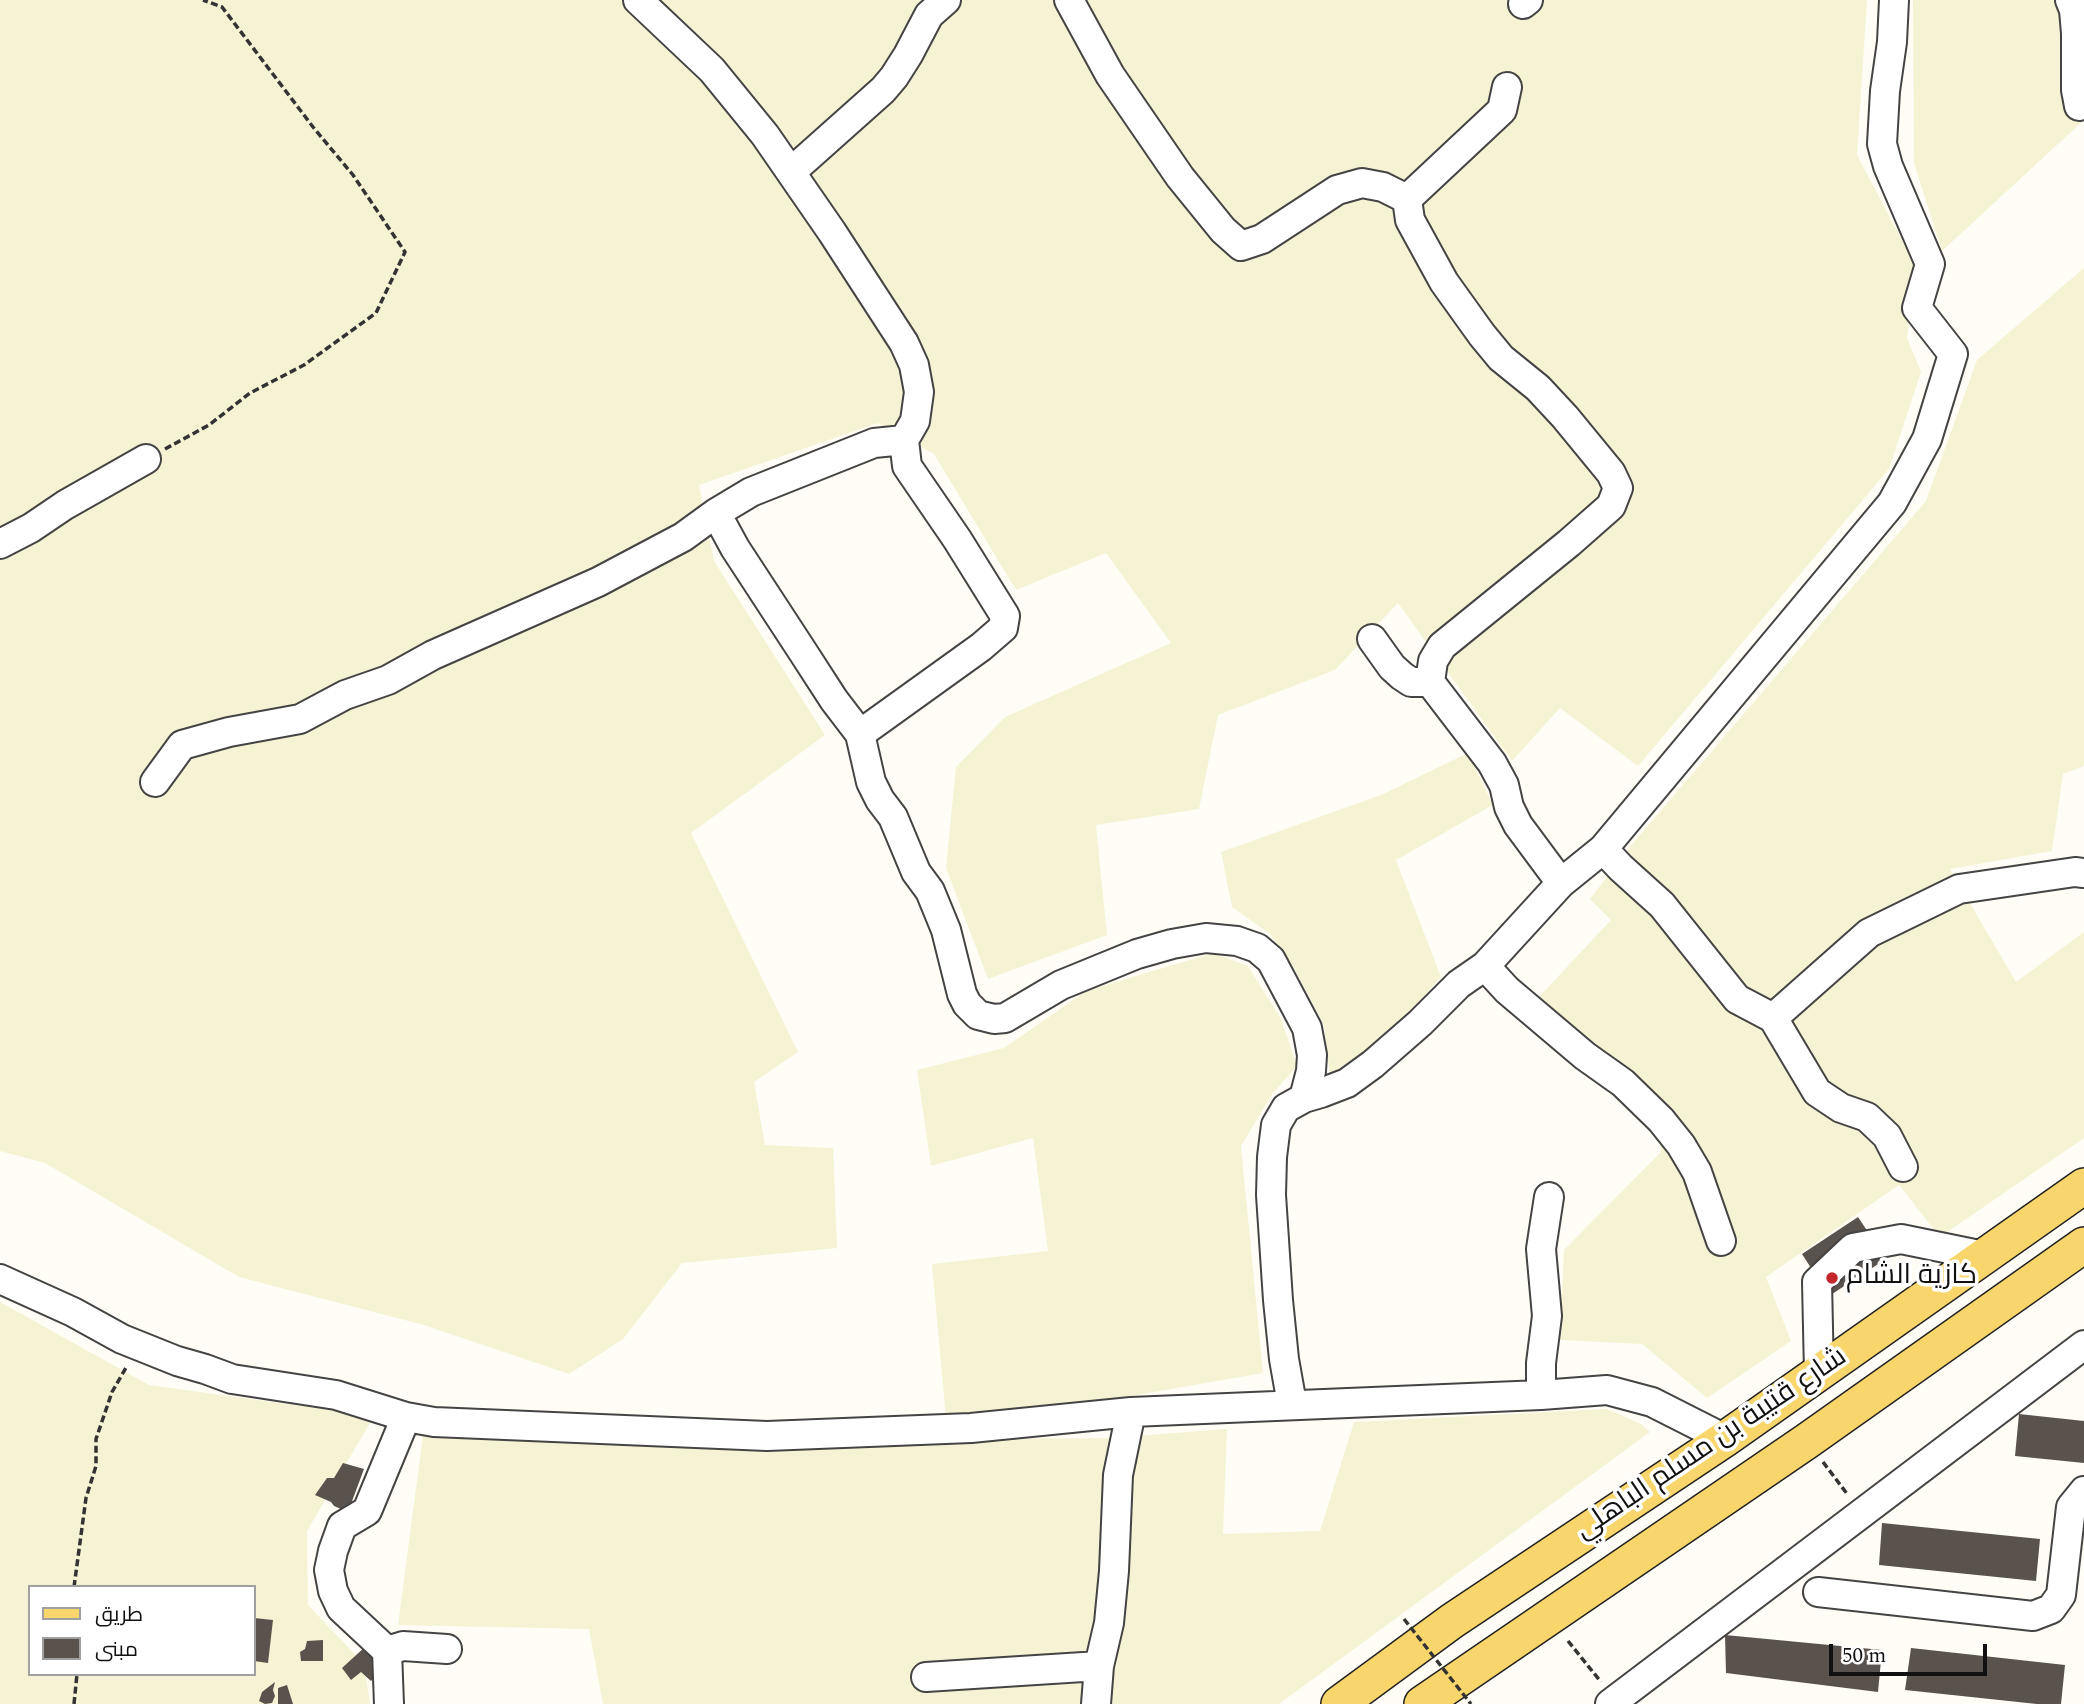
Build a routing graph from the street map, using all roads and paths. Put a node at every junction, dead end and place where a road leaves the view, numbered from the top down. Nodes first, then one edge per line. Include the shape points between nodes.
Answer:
1 (203, 0) edge
2 (638, 0) edge
3 (946, 0) edge
4 (1069, 0) edge
5 (1894, 0) edge
6 (2070, 0) edge
7 (1507, 87) dead end
8 (2079, 106) dead end
9 (791, 172) junction
10 (1407, 199) junction
11 (904, 440) junction
12 (146, 459) joint
13 (716, 513) junction
14 (0, 544) edge
15 (1372, 639) dead end
16 (1430, 682) junction
17 (860, 734) junction
18 (155, 782) dead end
19 (1603, 849) junction
20 (2084, 873) edge
21 (1561, 883) junction
22 (1485, 966) junction
23 (1773, 1018) junction
24 (1304, 1098) junction
25 (1903, 1167) dead end
26 (2084, 1186) edge
27 (1549, 1197) dead end
28 (1721, 1241) dead end
29 (2084, 1245) edge
30 (1984, 1256) junction
31 (0, 1279) edge
32 (138, 1345) junction
33 (2084, 1345) edge
34 (1819, 1373) junction
35 (1541, 1395) junction
36 (1292, 1404) junction
37 (1130, 1412) junction
38 (406, 1417) junction
39 (1725, 1439) junction
40 (1807, 1441) junction
41 (2084, 1491) edge
42 (1862, 1513) junction
43 (74, 1585) edge
44 (1818, 1592) dead end
45 (1404, 1619) dead end
46 (1568, 1641) dead end
47 (447, 1649) dead end
48 (387, 1651) junction
49 (1098, 1666) junction
50 (77, 1676) edge
51 (926, 1677) dead end
52 (1613, 1702) edge
53 (74, 1704) edge
54 (389, 1704) edge
55 (1096, 1704) edge
56 (1339, 1704) edge
57 (1422, 1704) edge
58 (1471, 1704) edge

1 - 12 path via 222,7 353,175 405,252 376,313 304,365 250,393 209,425
2 - 9 street via 712,70
3 - 9 street via 929,15 883,90
4 - 10 street via 1110,75 1180,177 1241,246 1262,239 1337,190 1362,183
5 - 19 street via 1882,144 1930,264 1917,308 1953,354 1927,439 1892,503
6 - 8 street
7 - 10 street via 1502,110
9 - 11 street via 898,333 914,365 919,391 915,421
10 - 16 street via 1410,220 1444,282 1482,335 1565,417 1618,488 1611,506 1442,646 1433,661
11 - 13 street via 874,443 838,456 751,492
11 - 17 street via 907,466 1005,616 1003,628 981,646
12 - 14 street
13 - 17 street
13 - 18 street via 683,537 598,582 300,719 182,745
15 - 16 street via 1402,676 1411,682
16 - 21 street via 1492,763 1518,825
17 - 24 street via 871,782 894,817 912,864 930,891 946,930 962,994 978,1014 1005,1018 1061,985 1137,954 1206,938 1237,940 1258,948 1271,960 1307,1028 1312,1055
19 - 21 street
19 - 23 street via 1662,905 1737,999
20 - 23 street via 1959,889 1869,933
21 - 22 street
22 - 24 street via 1347,1083
22 - 28 street via 1507,990 1623,1083 1661,1120 1697,1172
23 - 25 street via 1817,1091 1841,1108 1867,1117 1887,1136
24 - 36 street via 1286,1108 1276,1125 1272,1157 1278,1300
26 - 30 main road, شارع قتيبة بن مسلم الباهلي
27 - 35 street via 1541,1249 1547,1316
29 - 40 main road, شارع قتيبة بن مسلم الباهلي
30 - 34 main road, شارع قتيبة بن مسلم الباهلي
30 - 34 street via 1901,1239 1853,1248 1817,1282
31 - 32 street
32 - 38 street via 232,1379 336,1395
32 - 43 path via 112,1392 96,1439 96,1466 86,1498
33 - 42 street
34 - 39 main road, شارع قتيبة بن مسلم الباهلي
35 - 36 street
35 - 39 street via 1607,1390 1652,1402
36 - 37 street
37 - 38 street via 971,1428 767,1436 475,1425
37 - 49 street via 1118,1475 1109,1623
38 - 48 street via 367,1511 342,1526 330,1570 341,1608
39 - 56 main road, شارع قتيبة بن مسلم الباهلي via 1452,1621
40 - 42 path
40 - 57 main road, شارع قتيبة بن مسلم الباهلي
41 - 44 street via 2071,1507 2060,1595 2050,1609 2033,1616
42 - 52 street
45 - 58 path, bridge
46 - 52 path
47 - 48 street via 403,1646
48 - 54 street
49 - 51 street
49 - 55 street
50 - 53 path

